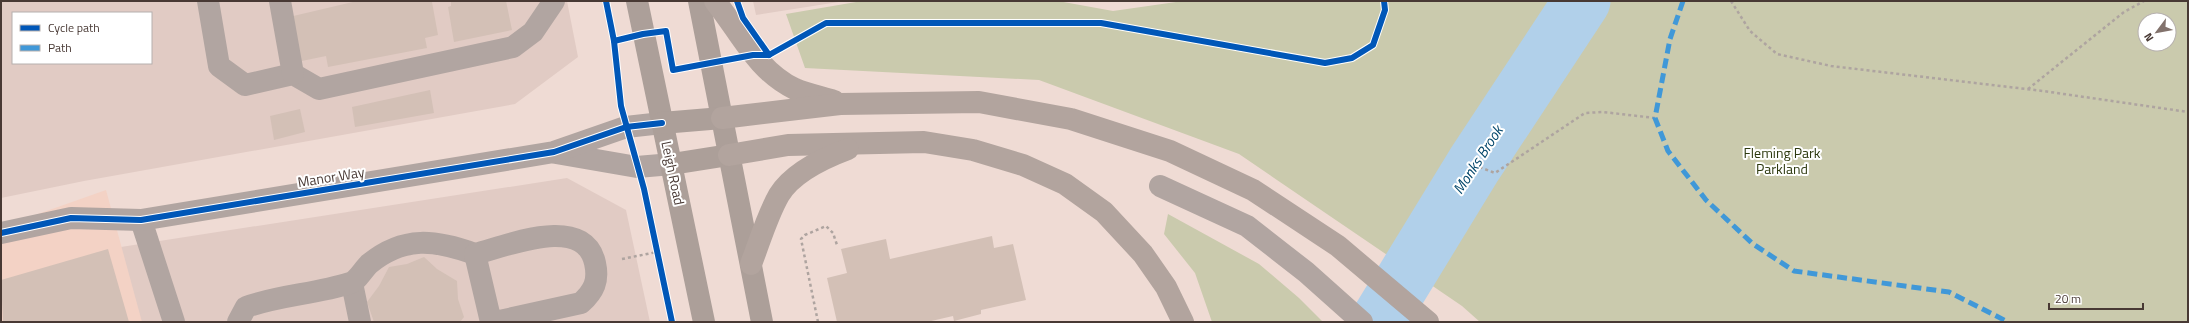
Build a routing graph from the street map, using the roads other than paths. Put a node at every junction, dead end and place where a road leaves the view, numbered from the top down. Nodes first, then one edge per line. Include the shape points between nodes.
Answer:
1 (208, 1) edge
2 (280, 1) edge
3 (554, 1) edge
4 (637, 1) edge
5 (699, 1) edge
6 (714, 1) edge
7 (293, 74) junction
8 (840, 104) junction
9 (722, 118) junction
10 (662, 123) junction
11 (866, 142) junction
12 (554, 152) junction
13 (729, 155) junction
14 (672, 164) junction
15 (1160, 186) dead end
16 (141, 220) junction
17 (1, 233) edge
18 (475, 254) junction
19 (751, 264) junction
20 (352, 283) junction
21 (527, 318) edge
22 (174, 322) edge
23 (238, 322) edge
24 (360, 322) edge
25 (490, 322) edge
26 (496, 322) edge
27 (704, 322) edge
28 (762, 322) edge
29 (1183, 322) edge
30 (1362, 322) edge
31 (1428, 322) edge

1 - 7 street via 219,66 245,85
2 - 7 street
3 - 7 street via 533,32 513,47 319,89
4 - 10 main road, Leigh Road
5 - 9 main road
6 - 8 highway via 753,55 770,73 795,89
8 - 9 highway
8 - 31 highway via 980,102 1071,119 1170,151 1246,187 1338,246
9 - 10 main road
9 - 13 main road
10 - 12 street, Manor Way via 626,127
10 - 14 main road, Leigh Road
11 - 13 highway via 788,145
11 - 19 highway via 822,158 798,175 780,194
11 - 29 highway via 924,142 973,150 1023,165 1065,184 1104,212 1143,254 1166,287
12 - 14 street, Manor Way via 637,167
12 - 16 street, Manor Way
13 - 14 main road
13 - 19 main road
14 - 27 main road, Leigh Road
15 - 30 street via 1247,226 1306,272
16 - 17 street, Manor Way via 71,218
16 - 22 street
18 - 20 street via 452,246 422,242 393,249 370,264
18 - 21 street via 551,234 577,238 587,248 595,264 596,283 590,295 581,303
18 - 25 street
19 - 28 main road
20 - 23 street via 270,299 246,307
20 - 24 street
21 - 26 street

